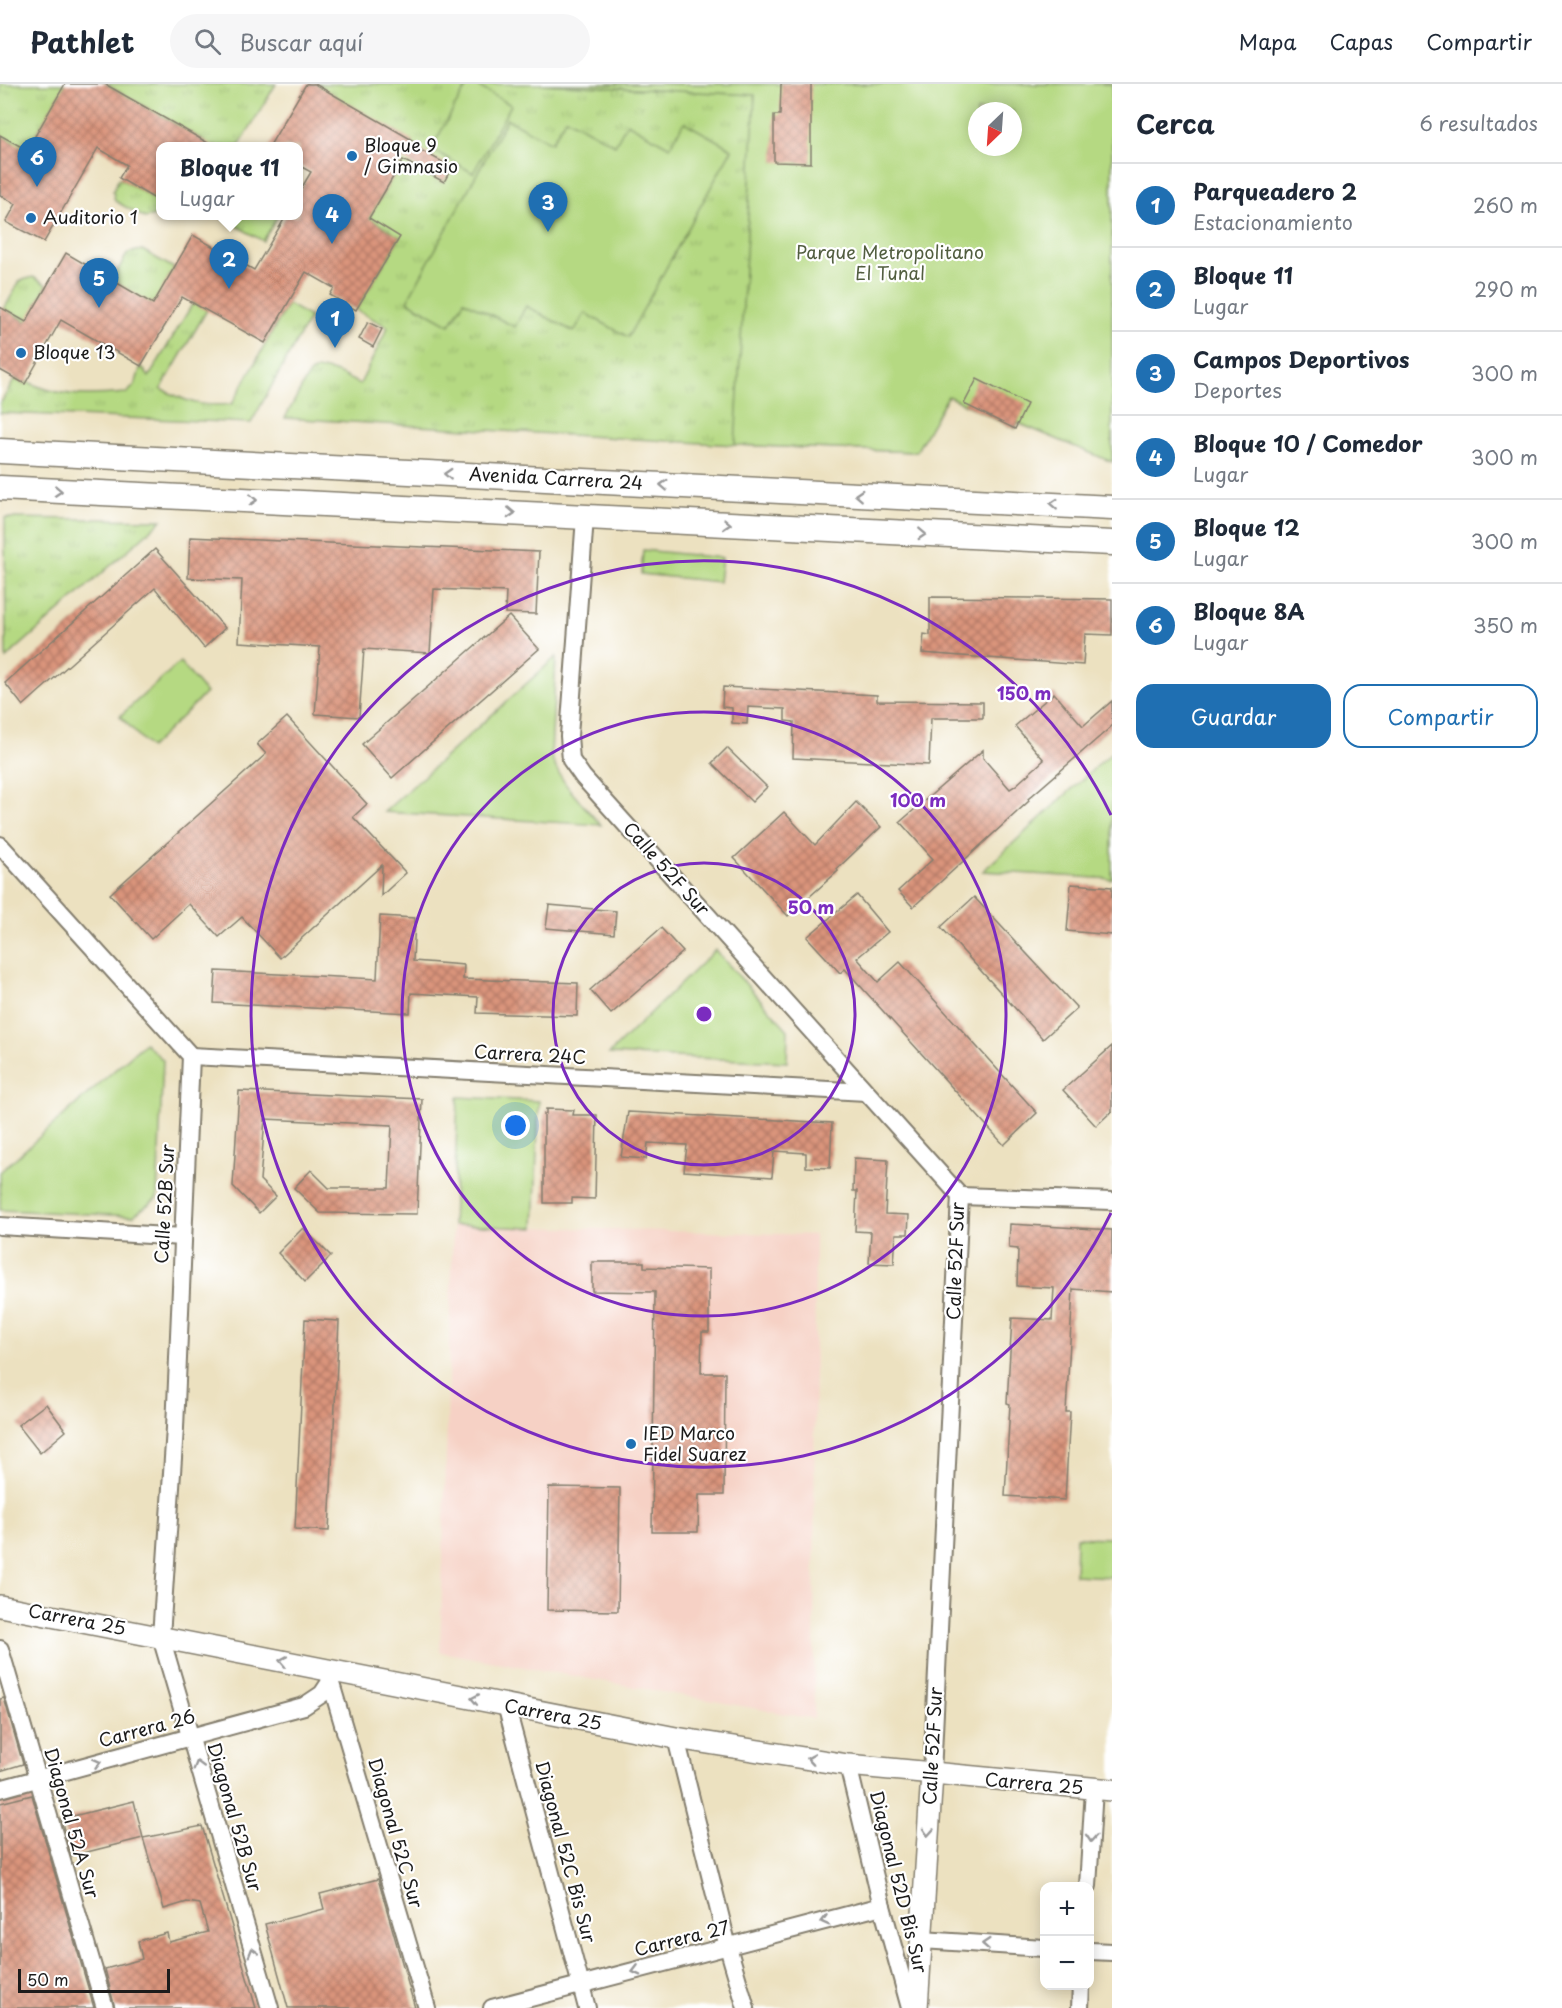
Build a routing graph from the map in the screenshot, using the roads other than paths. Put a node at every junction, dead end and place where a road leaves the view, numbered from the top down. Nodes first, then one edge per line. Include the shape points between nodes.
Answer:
1 (0, 451) edge
2 (0, 488) edge
3 (1112, 508) edge
4 (585, 517) junction
5 (1112, 543) edge
6 (0, 845) edge
7 (191, 1056) junction
8 (866, 1092) junction
9 (960, 1196) junction
10 (1112, 1201) edge
11 (0, 1226) edge
12 (183, 1237) junction
13 (0, 1606) edge
14 (160, 1637) junction
15 (0, 1649) edge
16 (328, 1676) junction
17 (506, 1705) junction
18 (304, 1706) junction
19 (339, 1714) junction
20 (190, 1737) junction
21 (676, 1738) junction
22 (848, 1765) junction
23 (932, 1774) junction
24 (38, 1779) junction
25 (0, 1789) edge
26 (1103, 1790) edge
27 (1089, 1882) edge
28 (882, 1906) junction
29 (922, 1940) junction
30 (728, 1947) junction
31 (1040, 1948) edge
32 (1094, 1951) edge
33 (1112, 1952) edge
34 (580, 1985) junction
35 (1081, 1990) edge
36 (105, 2008) edge
37 (270, 2008) edge
38 (427, 2008) edge
39 (492, 2008) edge
40 (587, 2008) edge
41 (746, 2008) edge
42 (910, 2008) edge
43 (917, 2008) edge
44 (1080, 2008) edge

3 -> 1 main road, Avenida Carrera 24
2 -> 4 main road, Avenida Carrera 24
4 -> 5 main road, Avenida Carrera 24
4 - 8 street, Calle 52F Sur via 569,736 571,760
6 - 7 street
7 - 8 street, Carrera 24C
7 - 12 street, Calle 52B Sur
8 - 9 street, Calle 52F Sur
9 - 10 street
9 - 23 street, Calle 52F Sur
11 - 12 street
12 - 14 street, Calle 52B Sur
13 - 14 street, Carrera 25
16 -> 14 street, Carrera 25
14 - 20 street, Diagonal 52B Sur
15 - 24 street, Diagonal 52A Sur
17 -> 16 street, Carrera 25
16 - 18 street, Carrera 26 via 322,1694
16 - 19 street, Diagonal 52C Sur
17 - 21 street, Carrera 25
17 - 34 street, Diagonal 52C Bis Sur
18 - 19 street, Carrera 26
18 - 20 street, Carrera 26
19 - 38 street, Diagonal 52C Sur
24 -> 20 street, Carrera 26
37 -> 20 street, Diagonal 52B Sur
22 -> 21 street, Carrera 25
21 - 30 street
22 - 23 street, Carrera 25
22 - 28 street, Diagonal 52D Bis Sur
23 - 26 street, Carrera 25
23 -> 29 street, Calle 52F Sur
24 - 25 street, Carrera 26
24 - 36 street, Diagonal 52A Sur
26 -> 27 street
28 -> 30 street, Carrera 27
28 - 42 street, Diagonal 52D Bis Sur
31 -> 29 street
29 - 43 street, Calle 52F Sur
30 -> 34 street, Carrera 27
30 - 41 street
32 - 33 street
34 - 39 street, Carrera 27
34 - 40 street, Diagonal 52C Bis Sur
35 - 44 street

